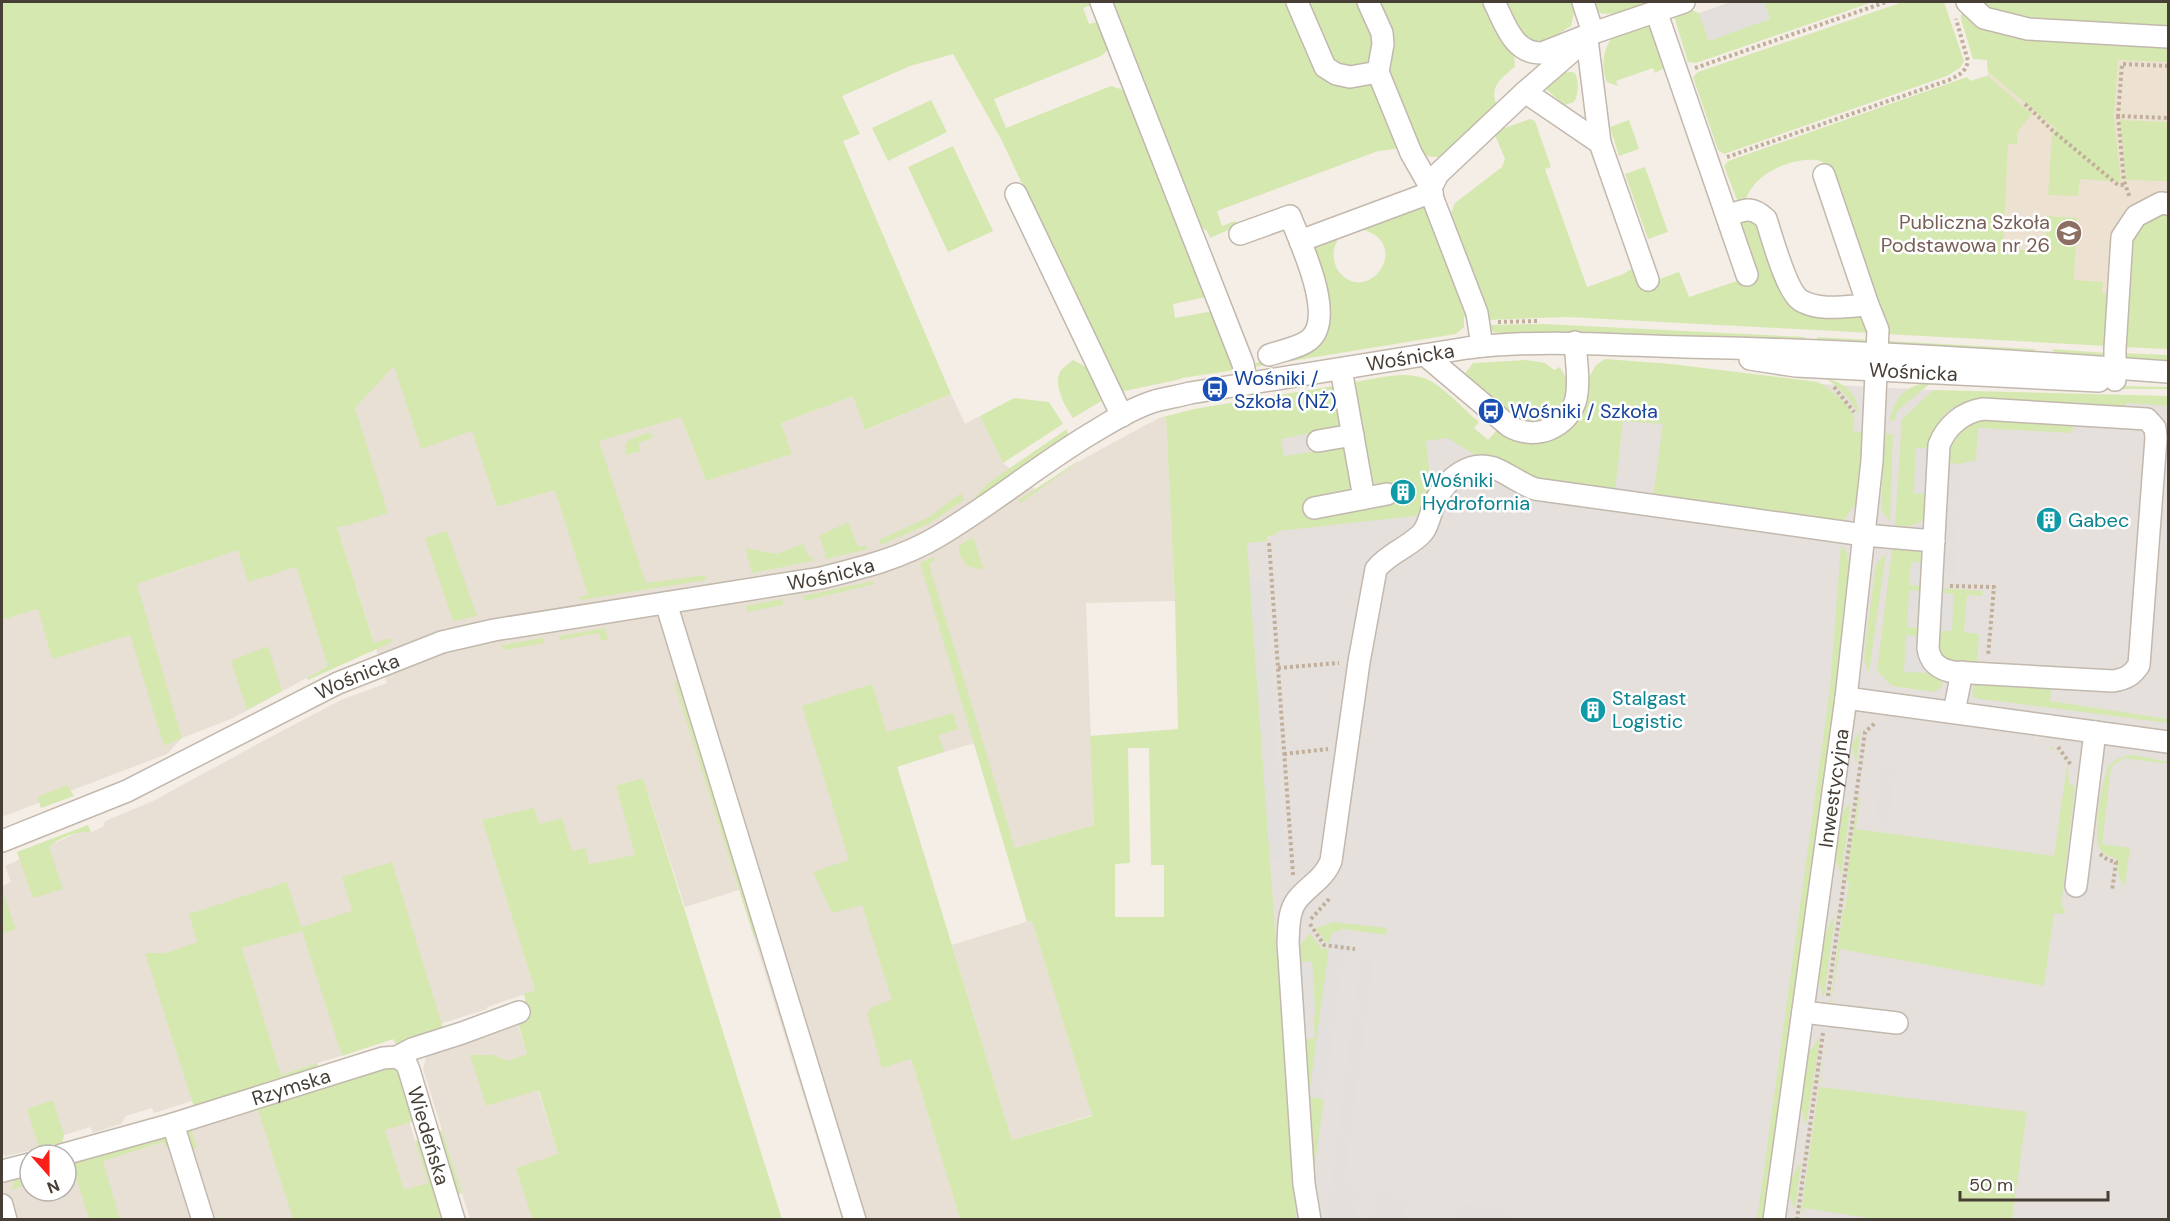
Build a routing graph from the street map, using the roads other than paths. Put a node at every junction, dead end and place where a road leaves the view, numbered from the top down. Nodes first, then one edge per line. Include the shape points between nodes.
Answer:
1 (1101, 2) edge
2 (1297, 2) edge
3 (1368, 2) edge
4 (1494, 2) edge
5 (1583, 2) edge
6 (1672, 5) edge
7 (1960, 5) edge
8 (1590, 36) junction
9 (2169, 37) edge
10 (1378, 72) junction
11 (1525, 92) junction
12 (1600, 143) junction
13 (1824, 175) dead end
14 (1432, 190) junction
15 (1016, 194) dead end
16 (2169, 204) edge
17 (1727, 216) junction
18 (1240, 234) dead end
19 (1300, 241) junction
20 (1747, 275) dead end
21 (1648, 280) dead end
22 (1868, 305) junction
23 (1575, 342) junction
24 (1482, 346) junction
25 (1269, 355) dead end
26 (1425, 355) junction
27 (1877, 363) junction
28 (1341, 369) junction
29 (2169, 372) edge
30 (2115, 374) junction
31 (2169, 380) edge
32 (1247, 384) junction
33 (1122, 416) junction
34 (1353, 435) junction
35 (1318, 441) dead end
36 (1387, 494) dead end
37 (1364, 498) junction
38 (1314, 508) dead end
39 (1864, 536) junction
40 (1934, 541) junction
41 (666, 603) junction
42 (1962, 672) junction
43 (1846, 699) junction
44 (1954, 712) junction
45 (2095, 732) junction
46 (2169, 742) edge
47 (2, 841) edge
48 (2076, 886) dead end
49 (519, 1012) dead end
50 (1803, 1012) junction
51 (1897, 1023) dead end
52 (397, 1057) junction
53 (173, 1124) junction
54 (78, 1150) edge
55 (18, 1167) edge
56 (2, 1172) edge
57 (2, 1205) edge
58 (1780, 1219) edge
59 (6, 1220) edge
60 (203, 1220) edge
61 (454, 1220) edge
62 (855, 1220) edge
63 (1310, 1220) edge

1 - 32 street via 1243,364
2 - 10 street via 1325,67 1350,78
3 - 10 street via 1382,33
4 - 8 street via 1513,39 1525,50 1542,53
5 - 8 street
6 - 8 street
6 - 17 street via 1678,74
7 - 9 street via 1984,18 2028,29
8 - 11 street
8 - 12 street
10 - 14 street via 1411,153
11 - 12 street
11 - 14 street via 1438,174
12 - 21 street
13 - 22 street, Inwestycyjna
14 - 19 street
14 - 24 street via 1477,313
15 - 33 street
16 - 30 street via 2161,203 2136,216 2122,237
17 - 20 street
17 - 22 street via 1747,209 1766,219 1789,287 1799,299 1820,307
18 - 19 street via 1290,216
19 - 25 street via 1317,288 1316,332 1308,341
22 - 27 street, Inwestycyjna via 1878,330
23 - 24 street, Wośnicka
23 - 26 street via 1576,399 1561,422 1533,434 1509,426
23 - 27 street, Wośnicka via 1658,346 1796,366
24 - 26 street, Wośnicka
26 - 28 street, Wośnicka
27 - 30 street, Wośnicka
27 - 39 street, Inwestycyjna
28 - 32 street, Wośnicka
28 - 34 street
29 - 30 street, Wośnicka
30 - 31 street, Wośnicka
32 - 33 street, Wośnicka via 1154,401
33 - 41 street, Wośnicka via 1072,444 911,550 821,578
34 - 35 street
34 - 37 street
36 - 37 street
37 - 38 street
39 - 40 street
39 - 43 street, Inwestycyjna
39 - 63 street via 1535,489 1493,468 1479,466 1457,474 1441,490 1423,532 1376,569 1331,861 1320,879 1297,901 1291,913 1288,942 1304,1184
40 - 42 street via 1929,654 1940,668
40 - 42 street via 1939,446 1949,428 1967,414 1983,409 2147,419 2155,428 2136,670 2113,681
41 - 47 street, Wośnicka via 442,642 338,683 127,791
41 - 62 street
42 - 44 street
43 - 44 street
43 - 50 street, Inwestycyjna
44 - 45 street
45 - 46 street
45 - 48 street
49 - 52 street, Rzymska
50 - 51 street
50 - 58 street, Inwestycyjna
52 - 53 street, Rzymska via 383,1058
52 - 61 street, Wiedeńska via 409,1070
53 - 54 street, Rzymska
53 - 60 street
55 - 56 street
57 - 59 street

